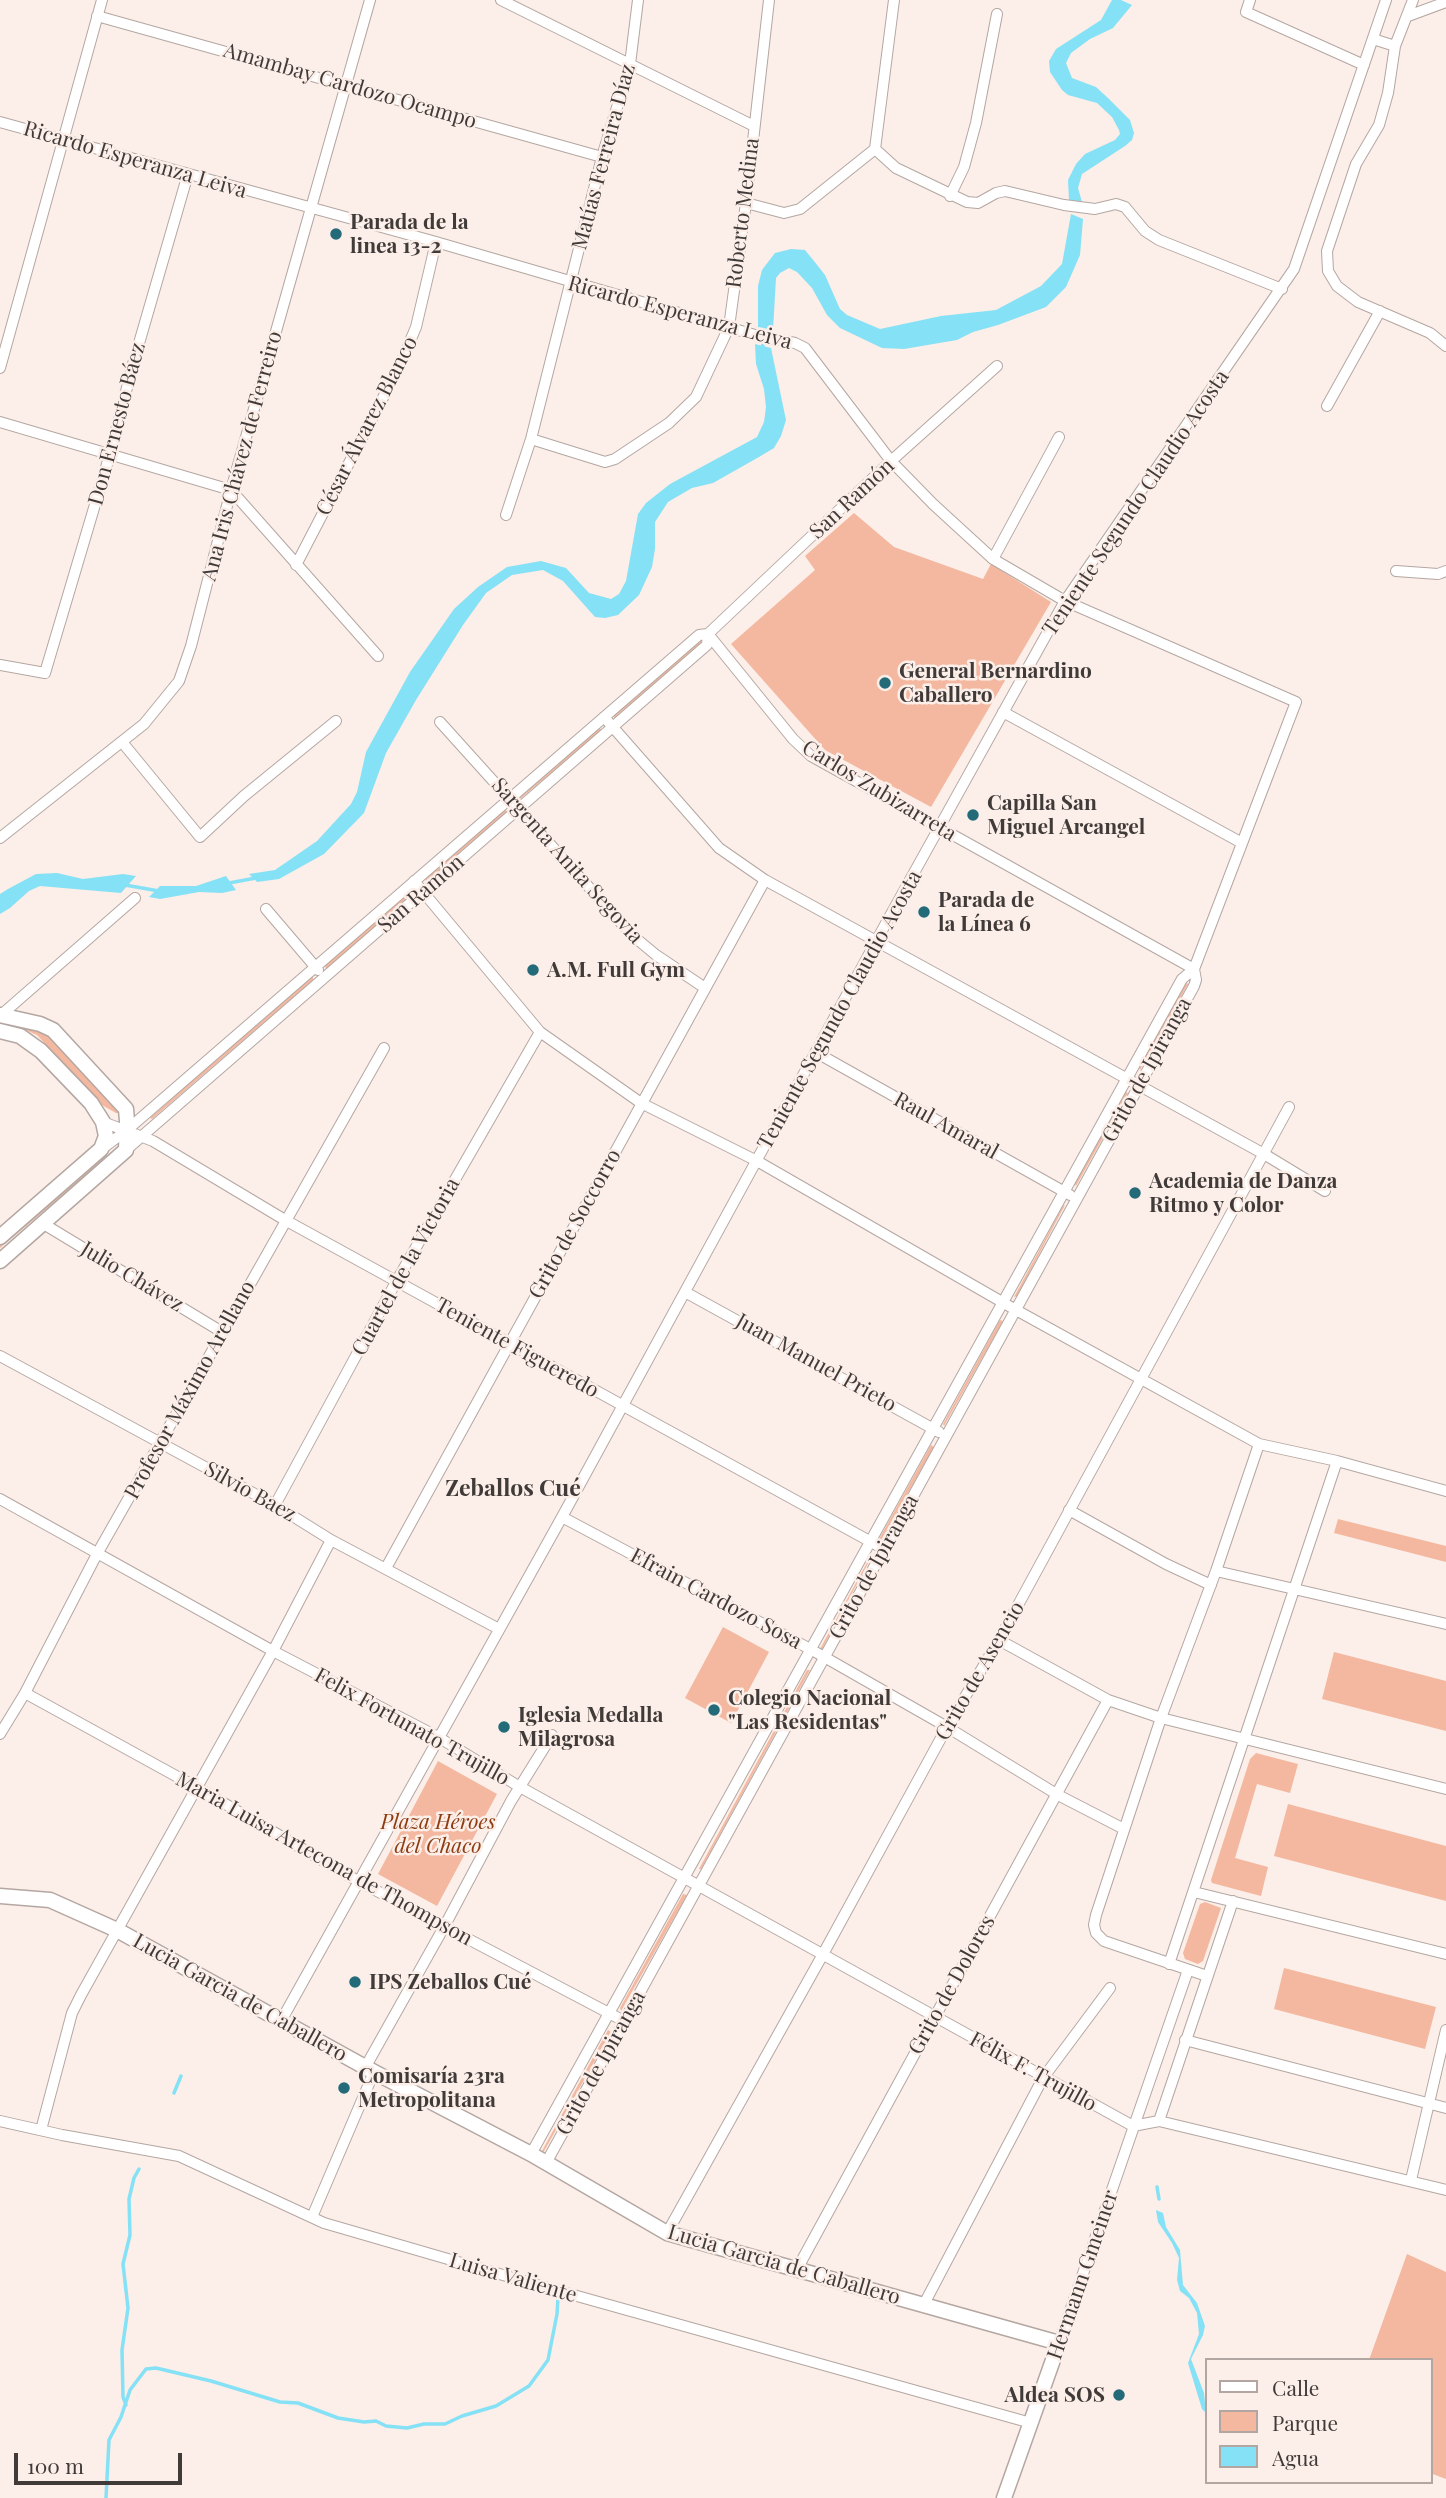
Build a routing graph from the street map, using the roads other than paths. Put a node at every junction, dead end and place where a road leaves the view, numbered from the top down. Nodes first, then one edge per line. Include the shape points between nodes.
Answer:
1 (102, 0) edge
2 (370, 0) edge
3 (501, 0) edge
4 (638, 0) edge
5 (769, 0) edge
6 (894, 0) edge
7 (1250, 0) edge
8 (1386, 0) edge
9 (1413, 0) edge
10 (1446, 2) edge
11 (997, 14) dead end
12 (97, 16) junction
13 (1408, 16) junction
14 (1373, 39) junction
15 (1395, 46) junction
16 (630, 64) junction
17 (1364, 65) junction
18 (345, 84) junction
19 (0, 122) edge
20 (754, 126) junction
21 (64, 140) junction
22 (874, 149) junction
23 (602, 157) junction
24 (188, 174) junction
25 (950, 196) junction
26 (746, 203) junction
27 (311, 209) junction
28 (436, 242) junction
29 (571, 283) junction
30 (1282, 289) junction
31 (1380, 312) junction
32 (729, 327) junction
33 (1446, 346) edge
34 (997, 366) dead end
35 (0, 369) edge
36 (1327, 406) dead end
37 (0, 422) edge
38 (1059, 437) dead end
39 (531, 439) junction
40 (110, 454) junction
41 (891, 461) junction
42 (231, 490) junction
43 (506, 515) dead end
44 (993, 559) junction
45 (296, 565) junction
46 (1396, 571) dead end
47 (1446, 571) edge
48 (1066, 601) junction
49 (708, 634) junction
50 (378, 656) dead end
51 (0, 665) edge
52 (1296, 702) joint
53 (1003, 712) junction
54 (604, 717) junction
55 (336, 721) dead end
56 (440, 722) dead end
57 (614, 728) junction
58 (122, 742) junction
59 (510, 798) junction
60 (520, 809) junction
61 (939, 827) junction
62 (0, 838) edge
63 (1242, 843) junction
64 (765, 880) junction
65 (414, 881) junction
66 (424, 893) junction
67 (135, 898) dead end
68 (266, 909) dead end
69 (877, 940) junction
70 (315, 966) junction
71 (1194, 969) junction
72 (325, 978) junction
73 (705, 988) junction
74 (0, 1016) edge
75 (0, 1031) edge
76 (540, 1032) junction
77 (384, 1048) dead end
78 (817, 1052) junction
79 (1126, 1079) junction
80 (1139, 1086) junction
81 (641, 1103) junction
82 (1289, 1107) dead end
83 (103, 1122) junction
84 (132, 1125) junction
85 (147, 1137) junction
86 (101, 1149) junction
87 (126, 1150) junction
88 (1264, 1154) junction
89 (757, 1161) junction
90 (1325, 1191) dead end
91 (1064, 1192) junction
92 (1076, 1199) junction
93 (285, 1220) junction
94 (42, 1223) junction
95 (0, 1237) edge
96 (0, 1261) edge
97 (396, 1282) junction
98 (685, 1292) junction
99 (1003, 1302) junction
100 (1016, 1310) junction
101 (222, 1332) junction
102 (509, 1343) junction
103 (0, 1356) edge
104 (1141, 1380) junction
105 (621, 1406) junction
106 (934, 1429) junction
107 (946, 1436) junction
108 (160, 1443) junction
109 (1259, 1444) junction
110 (1337, 1461) junction
111 (1446, 1491) edge
112 (0, 1499) edge
113 (275, 1505) junction
114 (1069, 1510) junction
115 (562, 1517) junction
116 (331, 1540) junction
117 (872, 1542) junction
118 (884, 1549) junction
119 (97, 1554) junction
120 (386, 1568) junction
121 (1216, 1571) junction
122 (1211, 1585) junction
123 (1296, 1588) junction
124 (1446, 1624) edge
125 (499, 1629) junction
126 (999, 1640) junction
127 (812, 1650) junction
128 (272, 1651) junction
129 (824, 1657) junction
130 (25, 1693) junction
131 (1108, 1700) junction
132 (1161, 1718) junction
133 (947, 1727) junction
134 (0, 1734) edge
135 (552, 1735) dead end
136 (438, 1738) junction
137 (1243, 1739) junction
138 (196, 1787) junction
139 (520, 1787) junction
140 (1446, 1789) edge
141 (1058, 1795) junction
142 (1124, 1829) junction
143 (685, 1878) junction
144 (358, 1881) junction
145 (698, 1885) junction
146 (1194, 1892) junction
147 (0, 1896) edge
148 (1233, 1901) junction
149 (444, 1927) junction
150 (117, 1930) junction
151 (1446, 1954) edge
152 (822, 1956) junction
153 (1169, 1964) junction
154 (1188, 1970) junction
155 (1207, 1976) junction
156 (1110, 1988) dead end
157 (609, 2013) junction
158 (934, 2017) junction
159 (281, 2021) junction
160 (624, 2021) junction
161 (1446, 2029) edge
162 (1185, 2040) junction
163 (370, 2069) junction
164 (1043, 2078) junction
165 (1429, 2103) junction
166 (1446, 2108) edge
167 (0, 2121) edge
168 (1159, 2121) junction
169 (1133, 2126) junction
170 (41, 2130) junction
171 (531, 2154) junction
172 (546, 2163) junction
173 (1411, 2180) junction
174 (1446, 2190) edge
175 (312, 2217) junction
176 (667, 2233) junction
177 (796, 2271) junction
178 (923, 2306) junction
179 (1059, 2343) junction
180 (1031, 2423) junction
181 (1004, 2498) edge

1 - 12 street
2 - 18 street, Ana Iris Chávez de Ferreiro
3 - 16 street
4 - 16 street, Matías Ferreira Díaz
5 - 20 street, Roberto Medina
6 - 22 street
7 - 17 street via 1246,12
8 - 14 street, Teniente Segundo Claudio Acosta
9 - 13 street
10 - 13 street
11 - 25 street via 976,123
12 - 18 street, Amambay Cardozo Ocampo
12 - 21 street
13 - 15 street
14 - 15 street
14 - 17 street, Teniente Segundo Claudio Acosta
15 - 31 street via 1379,125 1356,164 1327,251 1328,271 1337,286
16 - 20 street
16 - 23 street, Matías Ferreira Díaz
17 - 30 street, Teniente Segundo Claudio Acosta via 1299,257
18 - 23 street, Amambay Cardozo Ocampo
18 - 27 street, Ana Iris Chávez de Ferreiro
19 - 21 street, Ricardo Esperanza Leiva
20 - 26 street, Roberto Medina
21 - 24 street, Ricardo Esperanza Leiva
21 - 35 street
22 - 25 street via 896,168
22 - 26 street via 800,209 784,213
23 - 29 street, Matías Ferreira Díaz
24 - 27 street, Ricardo Esperanza Leiva
24 - 40 street, Don Ernesto Báez
25 - 30 street via 978,203 1005,191 1095,209 1116,204 1159,240
26 - 32 street, Roberto Medina
27 - 28 street, Ricardo Esperanza Leiva
27 - 42 street, Ana Iris Chávez de Ferreiro
28 - 29 street, Ricardo Esperanza Leiva
28 - 45 street, César Álvarez Blanco via 416,327 401,363
29 - 32 street, Ricardo Esperanza Leiva
29 - 39 street, Matías Ferreira Díaz
30 - 48 street, Teniente Segundo Claudio Acosta
31 - 33 street via 1430,333
31 - 36 street
32 - 39 street, Roberto Medina via 696,397 669,423 615,460 606,462
32 - 41 street, Ricardo Esperanza Leiva via 804,348
34 - 41 street, San Ramón
37 - 40 street
38 - 44 street
39 - 43 street, Matías Ferreira Díaz
40 - 42 street
40 - 51 street, Don Ernesto Báez via 45,673
41 - 44 street, Ricardo Esperanza Leiva
41 - 49 street, San Ramón
42 - 45 street
42 - 58 street, Ana Iris Chávez de Ferreiro via 179,681 144,724
44 - 48 street, Ricardo Esperanza Leiva
45 - 50 street
46 - 47 street
48 - 52 street, Ricardo Esperanza Leiva
48 - 53 street, Teniente Segundo Claudio Acosta
49 - 54 street, San Ramón via 699,635
49 - 57 street, San Ramón via 707,645
49 - 61 street, Carlos Zubizarreta via 811,756
52 - 63 street, Grito de Ipiranga
53 - 61 street, Teniente Segundo Claudio Acosta
53 - 63 street
54 - 57 street
54 - 59 street, San Ramón
55 - 58 street via 200,837
56 - 59 street, Sargenta Anita Segovia
57 - 60 street, San Ramón
57 - 64 street via 719,848
58 - 62 street, Ana Iris Chávez de Ferreiro
59 - 60 street, Sargenta Anita Segovia
59 - 65 street, San Ramón
60 - 66 street, San Ramón
60 - 73 street, Sargenta Anita Segovia via 632,935
61 - 69 street, Teniente Segundo Claudio Acosta
61 - 71 street, Carlos Zubizarreta
63 - 71 street, Grito de Ipiranga
64 - 69 street
64 - 73 street, Grito de Soccorro
65 - 66 street
65 - 70 street, San Ramón
66 - 72 street, San Ramón
66 - 76 street
67 - 74 street
68 - 70 street
69 - 78 street, Teniente Segundo Claudio Acosta
69 - 79 street
70 - 72 street
70 - 84 street, San Ramón
71 - 79 street, Grito de Ipiranga via 1182,979
71 - 80 street, Grito de Ipiranga via 1194,986
72 - 85 street, San Ramón
73 - 81 street, Grito de Soccorro
74 - 84 street via 53,1030 126,1109
75 - 83 street via 20,1036 41,1051
76 - 81 street
76 - 97 street, Cuartel de la Victoria
77 - 93 street, Profesor Máximo Arellano
78 - 89 street, Teniente Segundo Claudio Acosta
78 - 91 street, Raul Amaral
79 - 80 street
79 - 91 street, Grito de Ipiranga
80 - 88 street
80 - 92 street, Grito de Ipiranga
81 - 89 street
81 - 102 street, Grito de Soccorro
82 - 88 street, Grito de Asencio
83 - 84 street, Teniente Figueredo
83 - 86 street via 106,1136
84 - 85 street, Teniente Figueredo
84 - 86 street, San Ramón
84 - 87 street
85 - 87 street, San Ramón
85 - 93 street, Teniente Figueredo
86 - 95 street, San Ramón
87 - 94 street, San Ramón
88 - 90 street
88 - 104 street, Grito de Asencio
89 - 98 street, Teniente Segundo Claudio Acosta
89 - 99 street
91 - 92 street, Raul Amaral
91 - 99 street, Grito de Ipiranga
92 - 100 street, Grito de Ipiranga
93 - 97 street, Teniente Figueredo
93 - 101 street, Profesor Máximo Arellano
94 - 96 street, San Ramón
94 - 101 street, Julio Chávez
97 - 102 street, Teniente Figueredo
97 - 113 street, Cuartel de la Victoria
98 - 105 street, Teniente Segundo Claudio Acosta
98 - 106 street, Juan Manuel Prieto
99 - 100 street
99 - 106 street, Grito de Ipiranga
100 - 104 street
100 - 107 street, Grito de Ipiranga
101 - 108 street, Profesor Máximo Arellano
102 - 105 street, Teniente Figueredo
102 - 120 street, Grito de Soccorro
103 - 108 street, Silvio Baez
104 - 109 street
104 - 114 street, Grito de Asencio
105 - 115 street, Teniente Segundo Claudio Acosta
105 - 117 street, Teniente Figueredo
106 - 107 street, Juan Manuel Prieto
106 - 117 street, Grito de Ipiranga
107 - 118 street, Grito de Ipiranga
108 - 113 street, Silvio Baez
108 - 119 street, Profesor Máximo Arellano
109 - 110 street
109 - 121 street
110 - 111 street
110 - 123 street
112 - 119 street, Felix Fortunato Trujillo
113 - 116 street, Silvio Baez
114 - 122 street
114 - 126 street, Grito de Asencio
115 - 125 street, Teniente Segundo Claudio Acosta
115 - 127 street, Efrain Cardozo Sosa
116 - 120 street, Silvio Baez
116 - 128 street
117 - 118 street, Teniente Figueredo
117 - 127 street, Grito de Ipiranga
118 - 129 street, Grito de Ipiranga
119 - 128 street, Felix Fortunato Trujillo
119 - 130 street, Profesor Máximo Arellano
120 - 125 street, Silvio Baez
121 - 122 street
121 - 123 street
122 - 132 street
123 - 124 street
123 - 137 street
125 - 136 street, Teniente Segundo Claudio Acosta
126 - 131 street
126 - 133 street, Grito de Asencio
127 - 129 street, Efrain Cardozo Sosa
127 - 143 street, Grito de Ipiranga
128 - 136 street, Felix Fortunato Trujillo
128 - 138 street
129 - 133 street, Efrain Cardozo Sosa
129 - 145 street, Grito de Ipiranga
130 - 134 street, Profesor Máximo Arellano
130 - 138 street, Maria Luisa Artecona de Thompson
131 - 132 street
131 - 141 street, Grito de Dolores
132 - 137 street
132 - 142 street
133 - 141 street, Efrain Cardozo Sosa
133 - 152 street, Grito de Asencio
135 - 139 street
136 - 139 street, Felix Fortunato Trujillo
136 - 144 street, Teniente Segundo Claudio Acosta
137 - 140 street
137 - 146 street
138 - 144 street, Maria Luisa Artecona de Thompson
138 - 150 street
139 - 143 street, Felix Fortunato Trujillo
139 - 149 street
141 - 142 street, Efrain Cardozo Sosa
141 - 158 street, Grito de Dolores
142 - 153 street via 1096,1915 1097,1933 1104,1941
143 - 145 street, Felix Fortunato Trujillo
143 - 157 street, Grito de Ipiranga
144 - 149 street, Maria Luisa Artecona de Thompson
144 - 159 street, Teniente Segundo Claudio Acosta
145 - 152 street, Felix Fortunato Trujillo
145 - 160 street, Grito de Ipiranga
146 - 148 street
146 - 153 street
147 - 150 street, Lucia Garcia de Caballero via 50,1900
148 - 151 street
148 - 155 street
149 - 157 street, Maria Luisa Artecona de Thompson
149 - 163 street
150 - 159 street, Lucia Garcia de Caballero
150 - 170 street via 72,2014
152 - 158 street, Félix F. Trujillo
152 - 176 street, Grito de Asencio
153 - 154 street
154 - 155 street
154 - 169 street, Hermann Gmeiner
155 - 162 street
156 - 164 street
157 - 160 street, Maria Luisa Artecona de Thompson
157 - 171 street, Grito de Ipiranga
158 - 164 street, Félix F. Trujillo
158 - 177 street, Grito de Dolores
159 - 163 street, Lucia Garcia de Caballero
160 - 172 street, Grito de Ipiranga
161 - 165 street
162 - 165 street
162 - 168 street
163 - 171 street, Lucia Garcia de Caballero
163 - 175 street
164 - 169 street, Félix F. Trujillo
164 - 178 street
165 - 166 street
165 - 173 street
167 - 170 street, Luisa Valiente
168 - 169 street
168 - 173 street
169 - 179 street, Hermann Gmeiner
170 - 175 street, Luisa Valiente via 179,2156
171 - 172 street, Lucia Garcia de Caballero
172 - 176 street, Lucia Garcia de Caballero
173 - 174 street
175 - 180 street, Luisa Valiente
176 - 177 street, Lucia Garcia de Caballero
177 - 178 street, Lucia Garcia de Caballero
178 - 179 street, Lucia Garcia de Caballero
179 - 180 street, Hermann Gmeiner
180 - 181 street, Hermann Gmeiner

